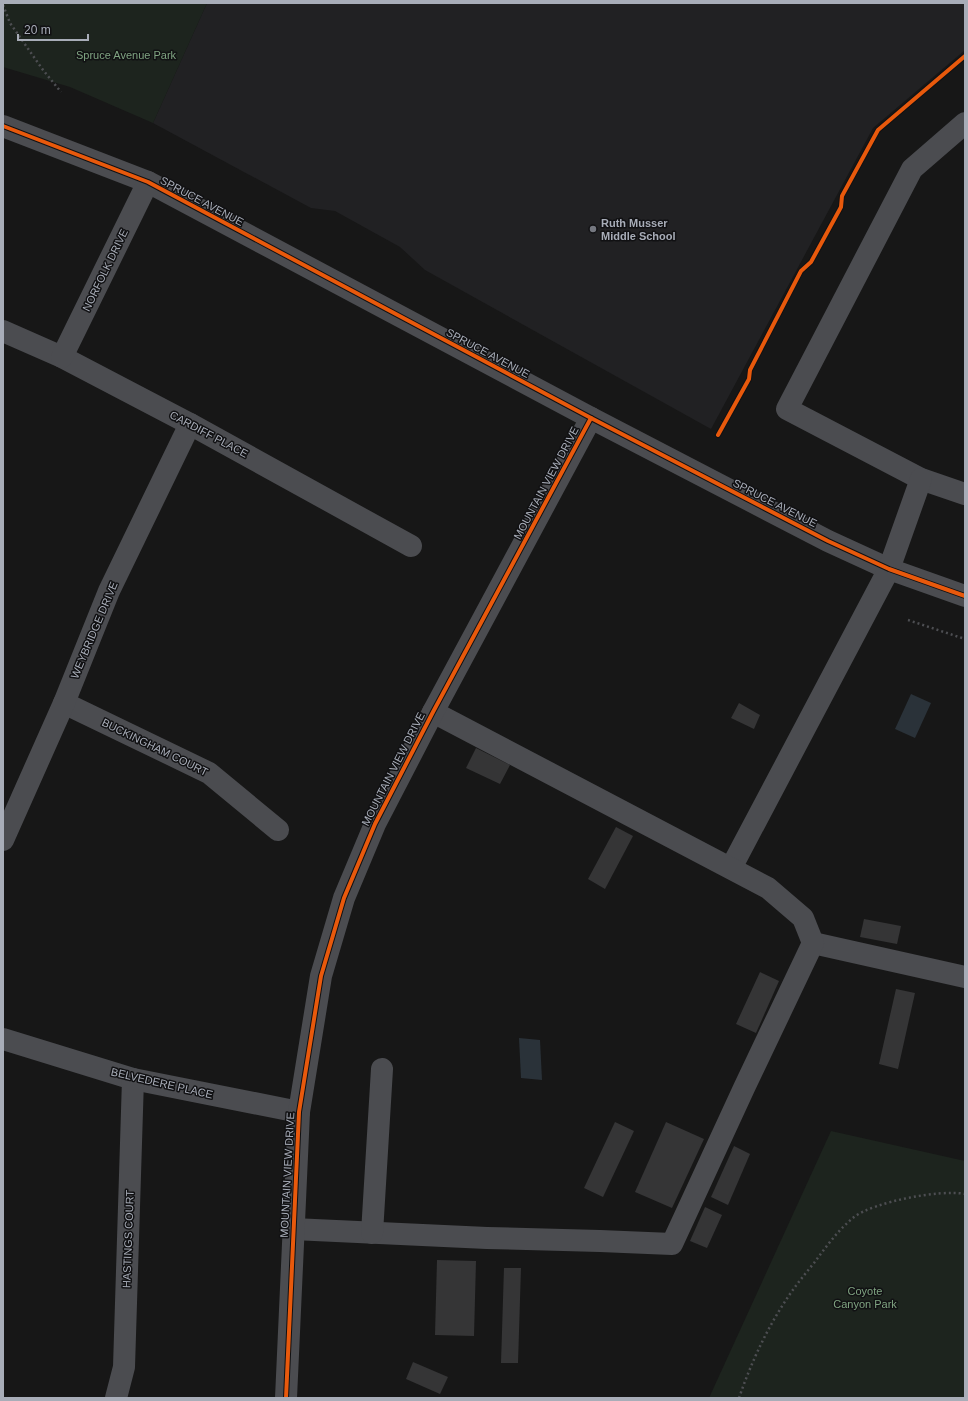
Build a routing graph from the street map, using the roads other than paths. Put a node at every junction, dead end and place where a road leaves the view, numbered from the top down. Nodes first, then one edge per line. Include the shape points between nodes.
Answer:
1 (965, 123) edge
2 (3, 126) edge
3 (148, 182) junction
4 (3, 331) edge
5 (62, 357) junction
6 (591, 418) junction
7 (190, 424) junction
8 (921, 479) junction
9 (965, 494) edge
10 (411, 546) dead end
11 (889, 569) junction
12 (965, 596) edge
13 (64, 703) junction
14 (433, 712) junction
15 (278, 830) dead end
16 (3, 840) edge
17 (730, 868) junction
18 (813, 943) junction
19 (965, 977) edge
20 (3, 1039) edge
21 (382, 1069) dead end
22 (133, 1078) junction
23 (299, 1112) junction
24 (293, 1230) junction
25 (372, 1233) junction
26 (116, 1398) edge
27 (286, 1398) edge

1 - 8 street via 912,169 787,409
2 - 3 street, SPRUCE AVENUE
3 - 5 street, NORFOLK DRIVE
3 - 6 street, SPRUCE AVENUE
4 - 5 street, CARDIFF PLACE
5 - 7 street, CARDIFF PLACE
6 - 11 street, SPRUCE AVENUE via 828,541
6 - 14 street, MOUNTAIN VIEW DRIVE
7 - 10 street, CARDIFF PLACE
7 - 13 street, WEYBRIDGE DRIVE via 109,591
8 - 9 street
8 - 11 street
11 - 12 street, SPRUCE AVENUE
11 - 17 street
13 - 15 street, BUCKINGHAM COURT via 208,773
13 - 16 street, WEYBRIDGE DRIVE
14 - 17 street
14 - 23 street, MOUNTAIN VIEW DRIVE via 375,824 344,898 321,976
17 - 18 street via 768,888 803,918
18 - 19 street
18 - 25 street via 672,1244
20 - 22 street, BELVEDERE PLACE
21 - 25 street
22 - 23 street, BELVEDERE PLACE
22 - 26 street, HASTINGS COURT via 124,1367
23 - 24 street, MOUNTAIN VIEW DRIVE
24 - 25 street
24 - 27 street, MOUNTAIN VIEW DRIVE

